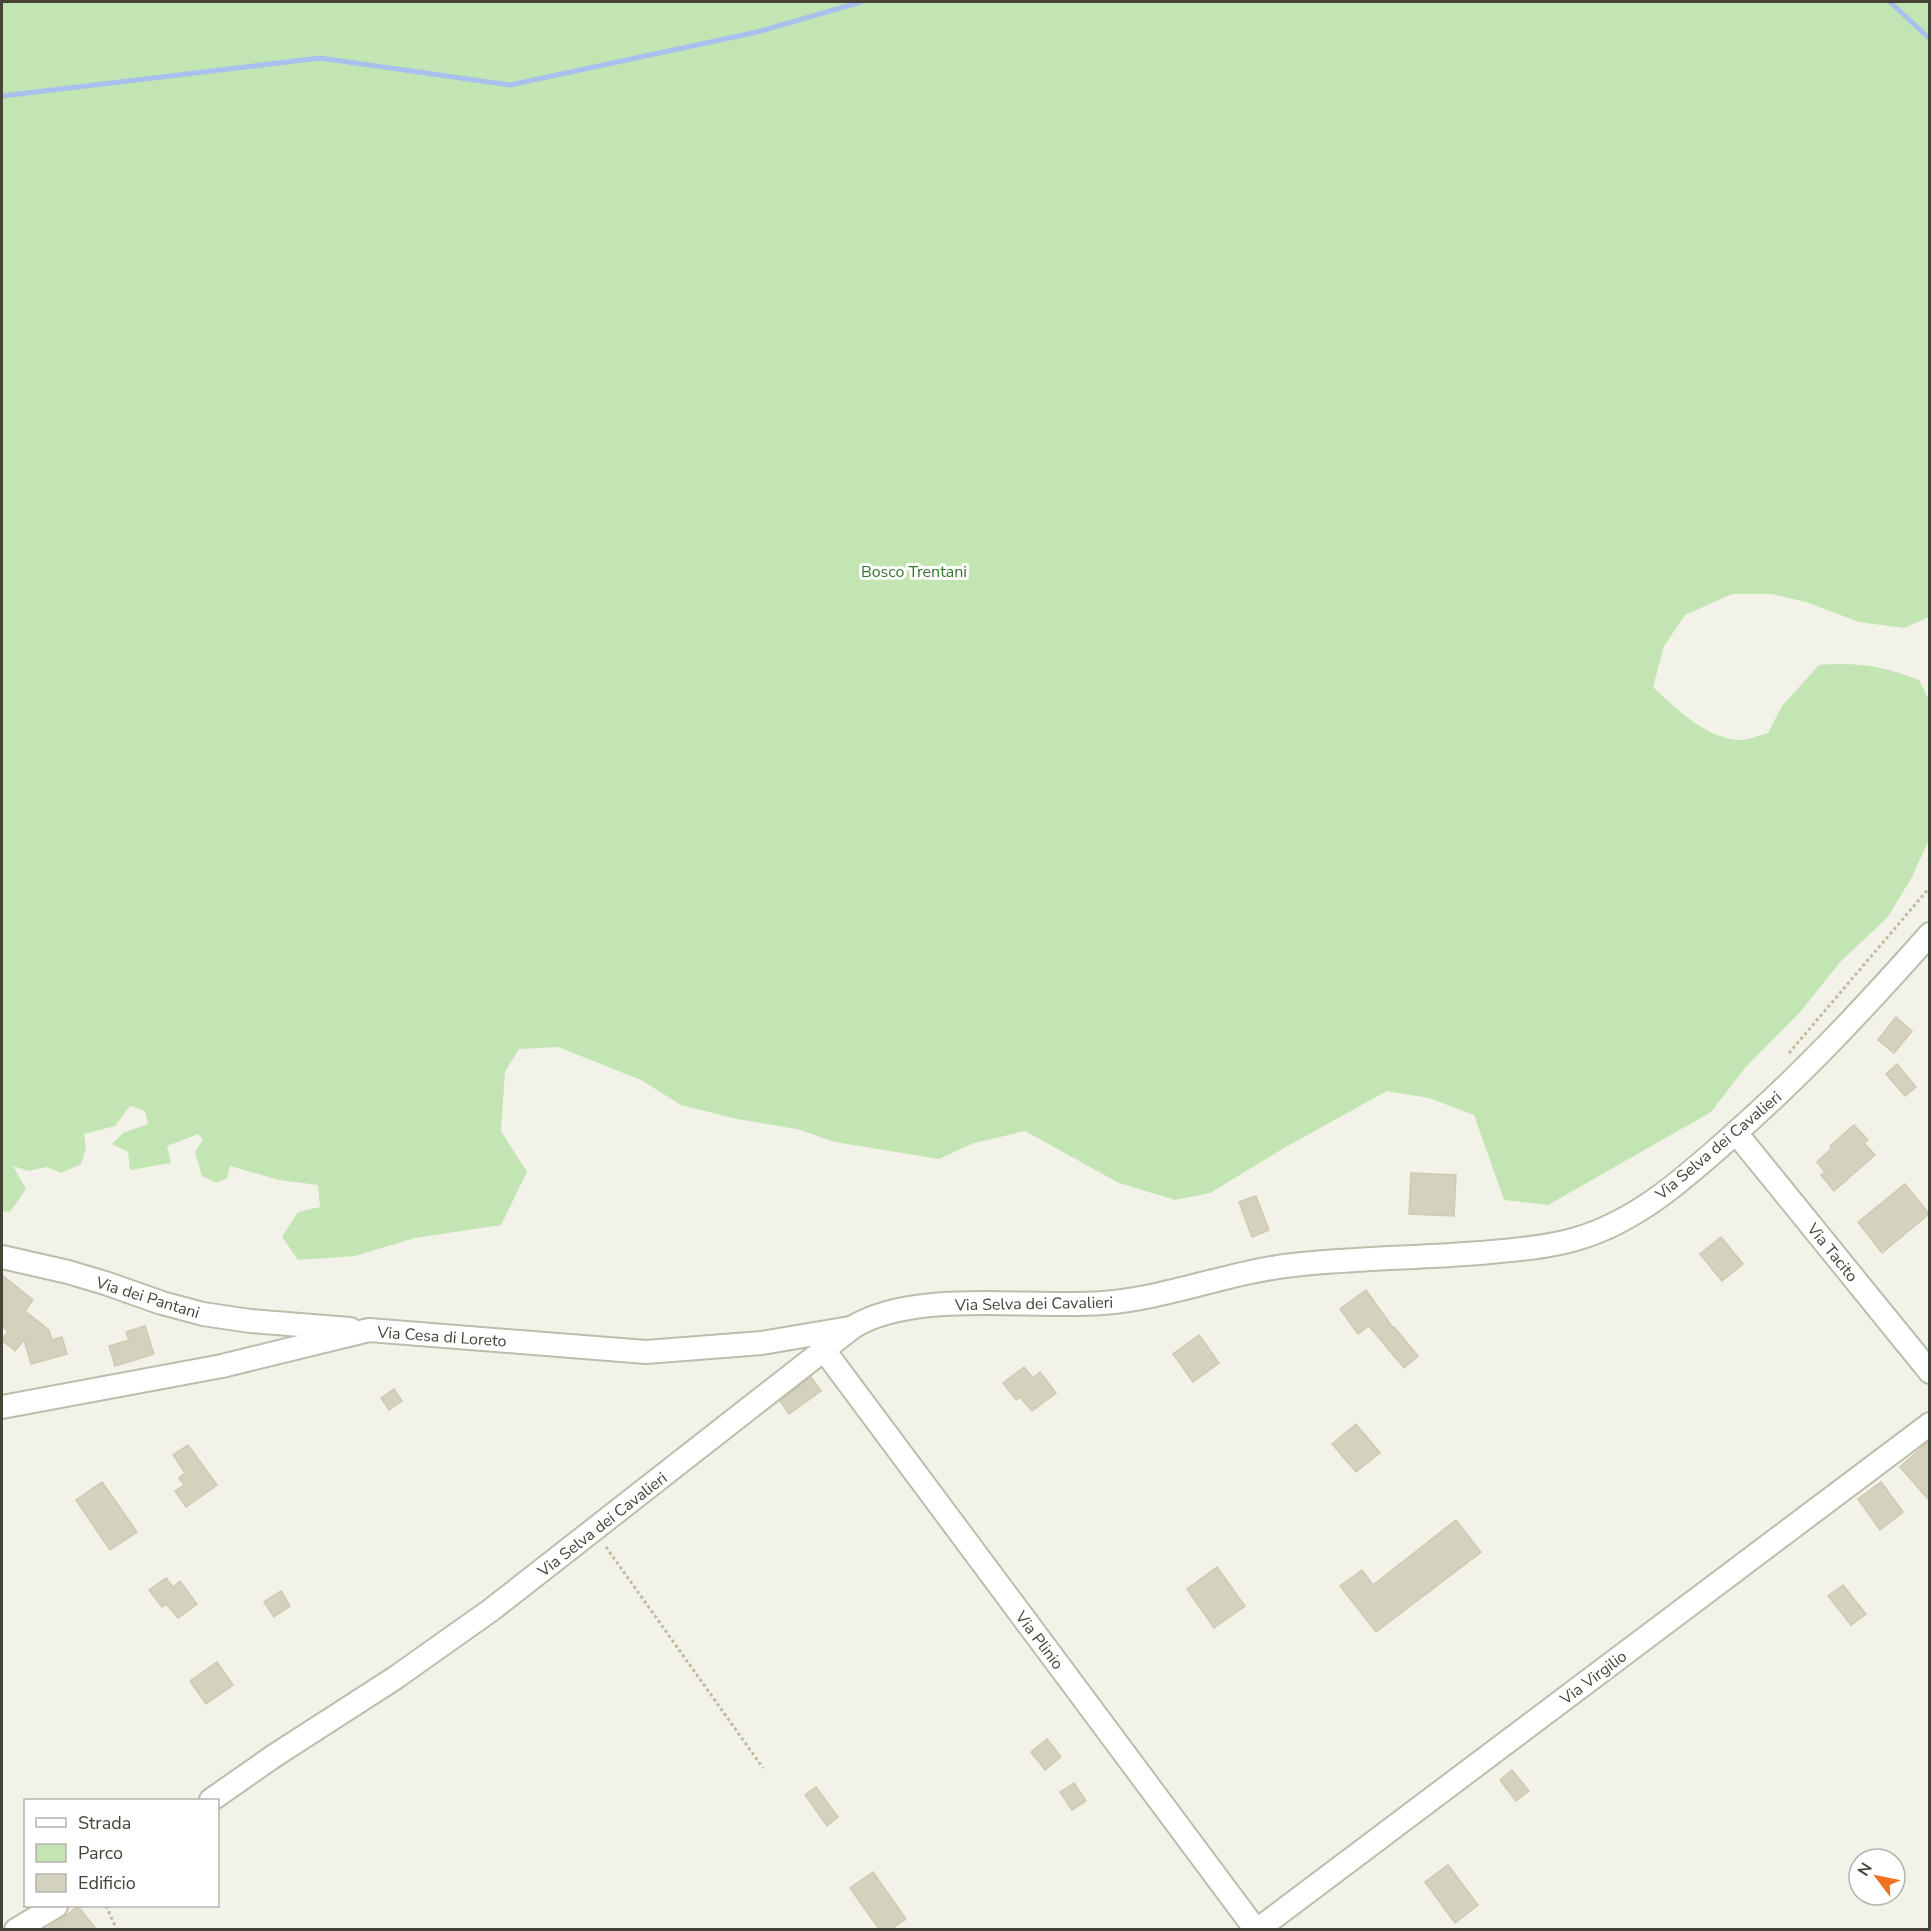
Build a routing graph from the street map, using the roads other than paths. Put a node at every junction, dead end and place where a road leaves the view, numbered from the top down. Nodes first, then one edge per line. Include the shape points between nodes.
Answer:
1 (1929, 934) edge
2 (1736, 1133) junction
3 (3, 1260) edge
4 (853, 1327) junction
5 (369, 1330) junction
6 (824, 1350) junction
7 (1929, 1372) edge
8 (2, 1407) edge
9 (1929, 1424) edge
10 (213, 1799) edge
11 (53, 1907) edge
12 (16, 1929) edge
13 (1257, 1929) edge

1 - 2 street, Via Selva dei Cavalieri via 1827,1048
2 - 4 street, Via Selva dei Cavalieri via 1634,1213 1600,1231 1561,1242 1496,1251 1282,1266 1112,1302 923,1307 884,1313
2 - 7 street, Via Tacito
3 - 5 street, Via dei Pantani via 78,1275 203,1314
4 - 5 street, Via Cesa di Loreto via 762,1343 646,1352
4 - 6 street, Via Selva dei Cavalieri
5 - 8 street, Via Cesa di Loreto via 222,1366
6 - 10 street, Via Selva dei Cavalieri via 508,1597 426,1657
6 - 13 street, Via Plinio
9 - 13 street, Via Virgilio
11 - 12 street

